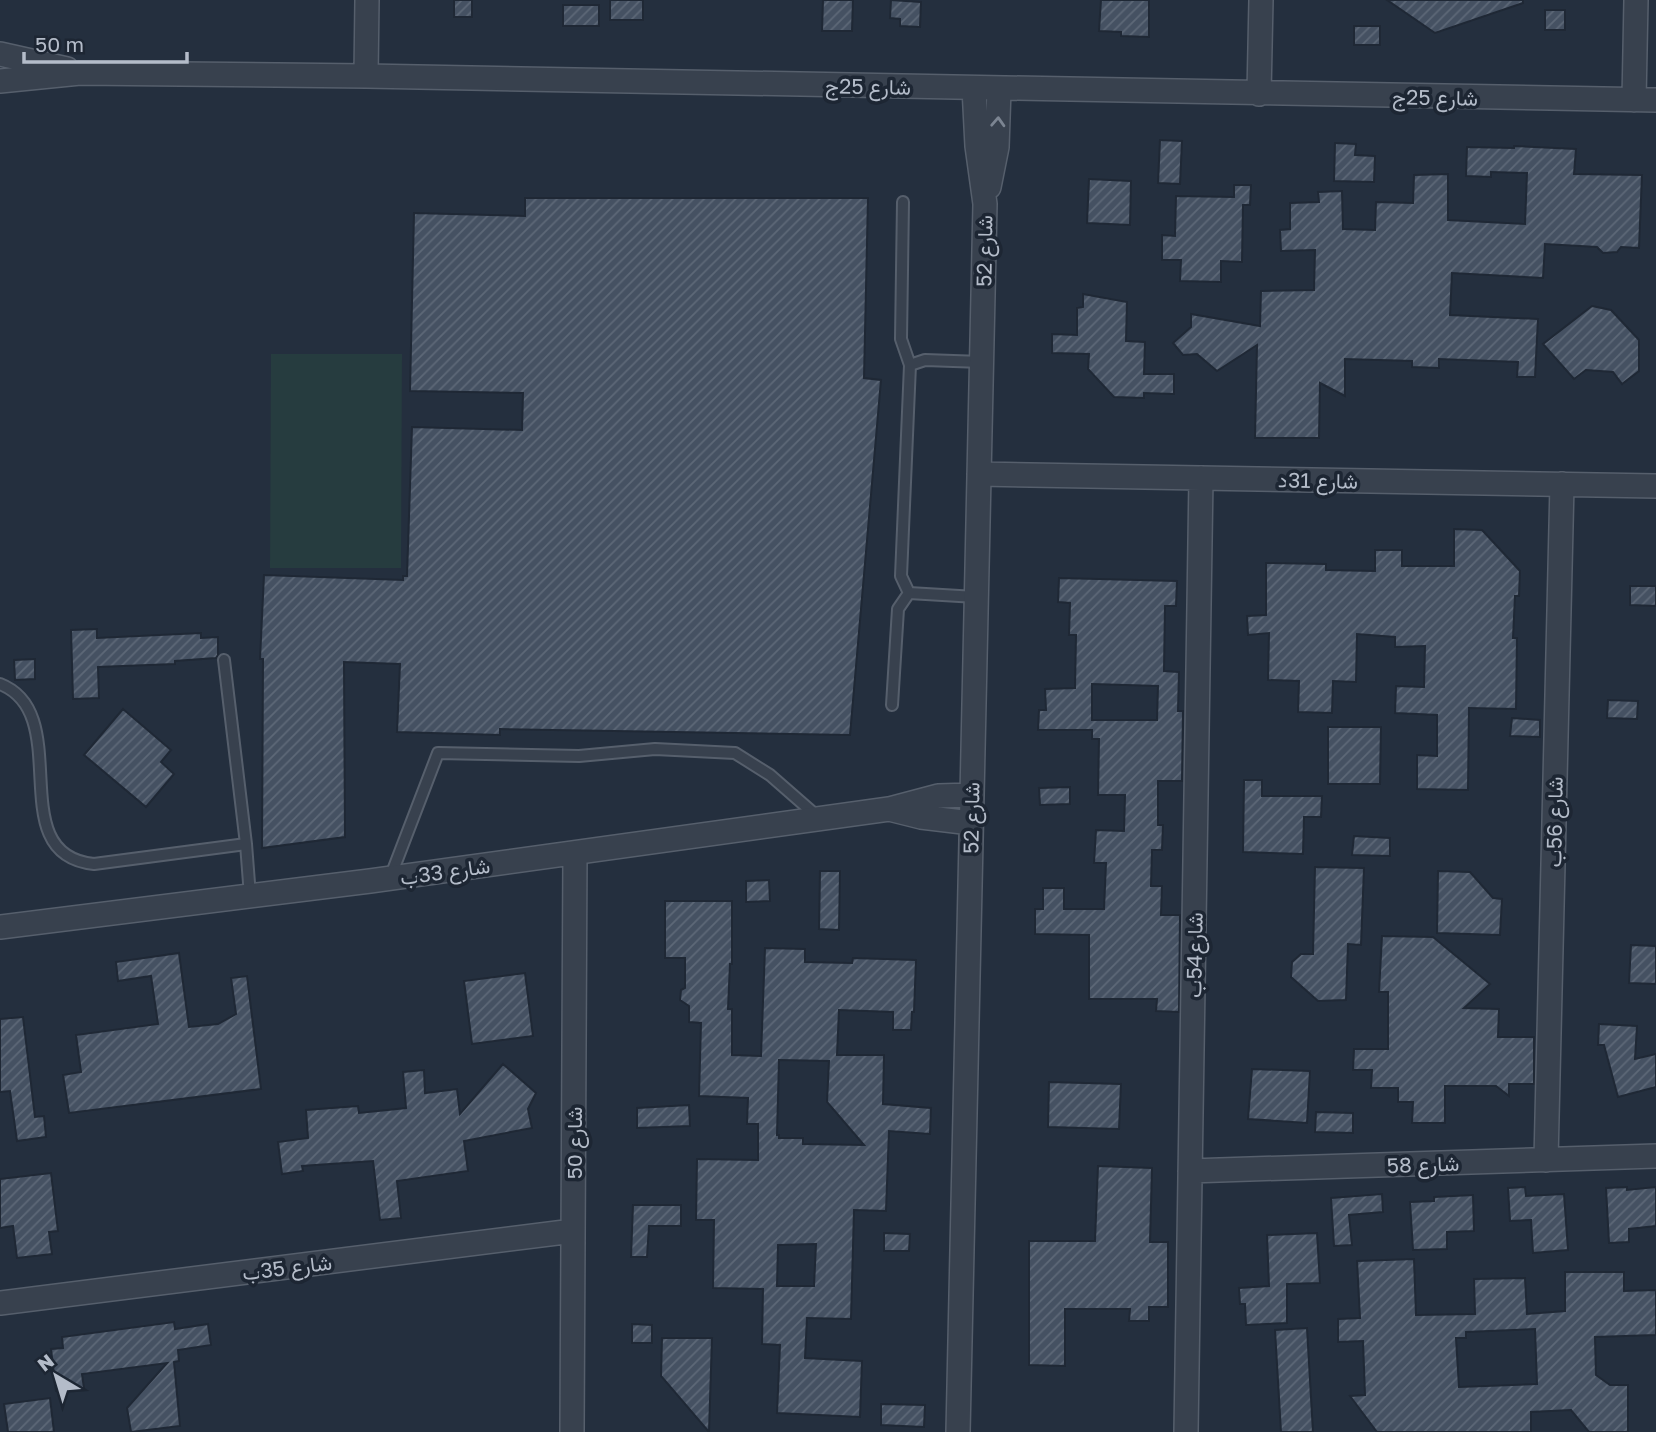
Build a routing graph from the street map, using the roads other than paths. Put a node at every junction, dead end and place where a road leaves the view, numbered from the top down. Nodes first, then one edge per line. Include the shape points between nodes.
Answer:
1 (367, 0) edge
2 (1261, 0) edge
3 (1636, 0) edge
4 (0, 54) edge
5 (80, 73) junction
6 (366, 76) junction
7 (0, 81) edge
8 (974, 88) junction
9 (999, 89) junction
10 (1259, 94) junction
11 (1645, 100) edge
12 (903, 202) dead end
13 (985, 204) junction
14 (982, 362) junction
15 (910, 365) junction
16 (979, 474) junction
17 (1201, 478) junction
18 (1562, 484) junction
19 (1656, 486) edge
20 (909, 593) junction
21 (976, 597) junction
22 (224, 660) dead end
23 (0, 684) edge
24 (892, 705) dead end
25 (972, 794) junction
26 (889, 808) junction
27 (820, 818) junction
28 (971, 824) junction
29 (246, 844) junction
30 (575, 853) junction
31 (390, 878) junction
32 (250, 896) junction
33 (0, 927) edge
34 (1656, 1156) edge
35 (1546, 1160) junction
36 (1190, 1171) junction
37 (573, 1231) junction
38 (0, 1303) edge
39 (572, 1432) edge
40 (958, 1432) edge
41 (1186, 1432) edge

1 - 6 street
2 - 10 street
3 - 11 street
4 - 5 street, شارع 25ج
5 - 6 street, شارع 25ج
5 - 7 street, شارع 25ج
6 - 8 street, شارع 25ج
8 - 9 street, شارع 25ج
8 - 13 street, شارع 52
9 - 10 street, شارع 25ج
13 -> 9 street, شارع 52 via 997,147
10 - 11 street, شارع 25ج
12 - 15 lane via 901,339
13 - 14 street, شارع 52
14 - 15 lane via 925,360
14 - 16 street, شارع 52
15 - 20 lane via 901,576
16 - 17 street, شارع 31د
16 - 21 street, شارع 52
17 - 18 street, شارع 31د
17 - 36 street, شارع54ب
18 - 19 street, شارع 31د
18 - 35 street, شارع 56ب
20 - 21 lane
20 - 24 lane via 898,609
21 - 25 street, شارع 52
22 - 29 lane
23 - 29 lane via 15,692 29,710 39,821 50,844 69,859 94,864
25 - 26 street, شارع 33ب via 938,796
25 - 28 street, شارع 52
26 - 27 street, شارع 33ب
26 - 28 street, شارع 33ب
27 - 30 street, شارع 33ب
27 - 31 lane via 770,775 735,753 655,749 579,756 438,753
28 - 40 street, شارع 52
29 - 32 lane
30 - 31 street, شارع 33ب
30 - 37 street, شارع 50
31 - 32 street, شارع 33ب
32 - 33 street, شارع 33ب
34 - 35 street, شارع 58
35 - 36 street, شارع 58
36 - 41 street, شارع54ب
37 - 38 street, شارع 35ب
37 - 39 street, شارع 50

